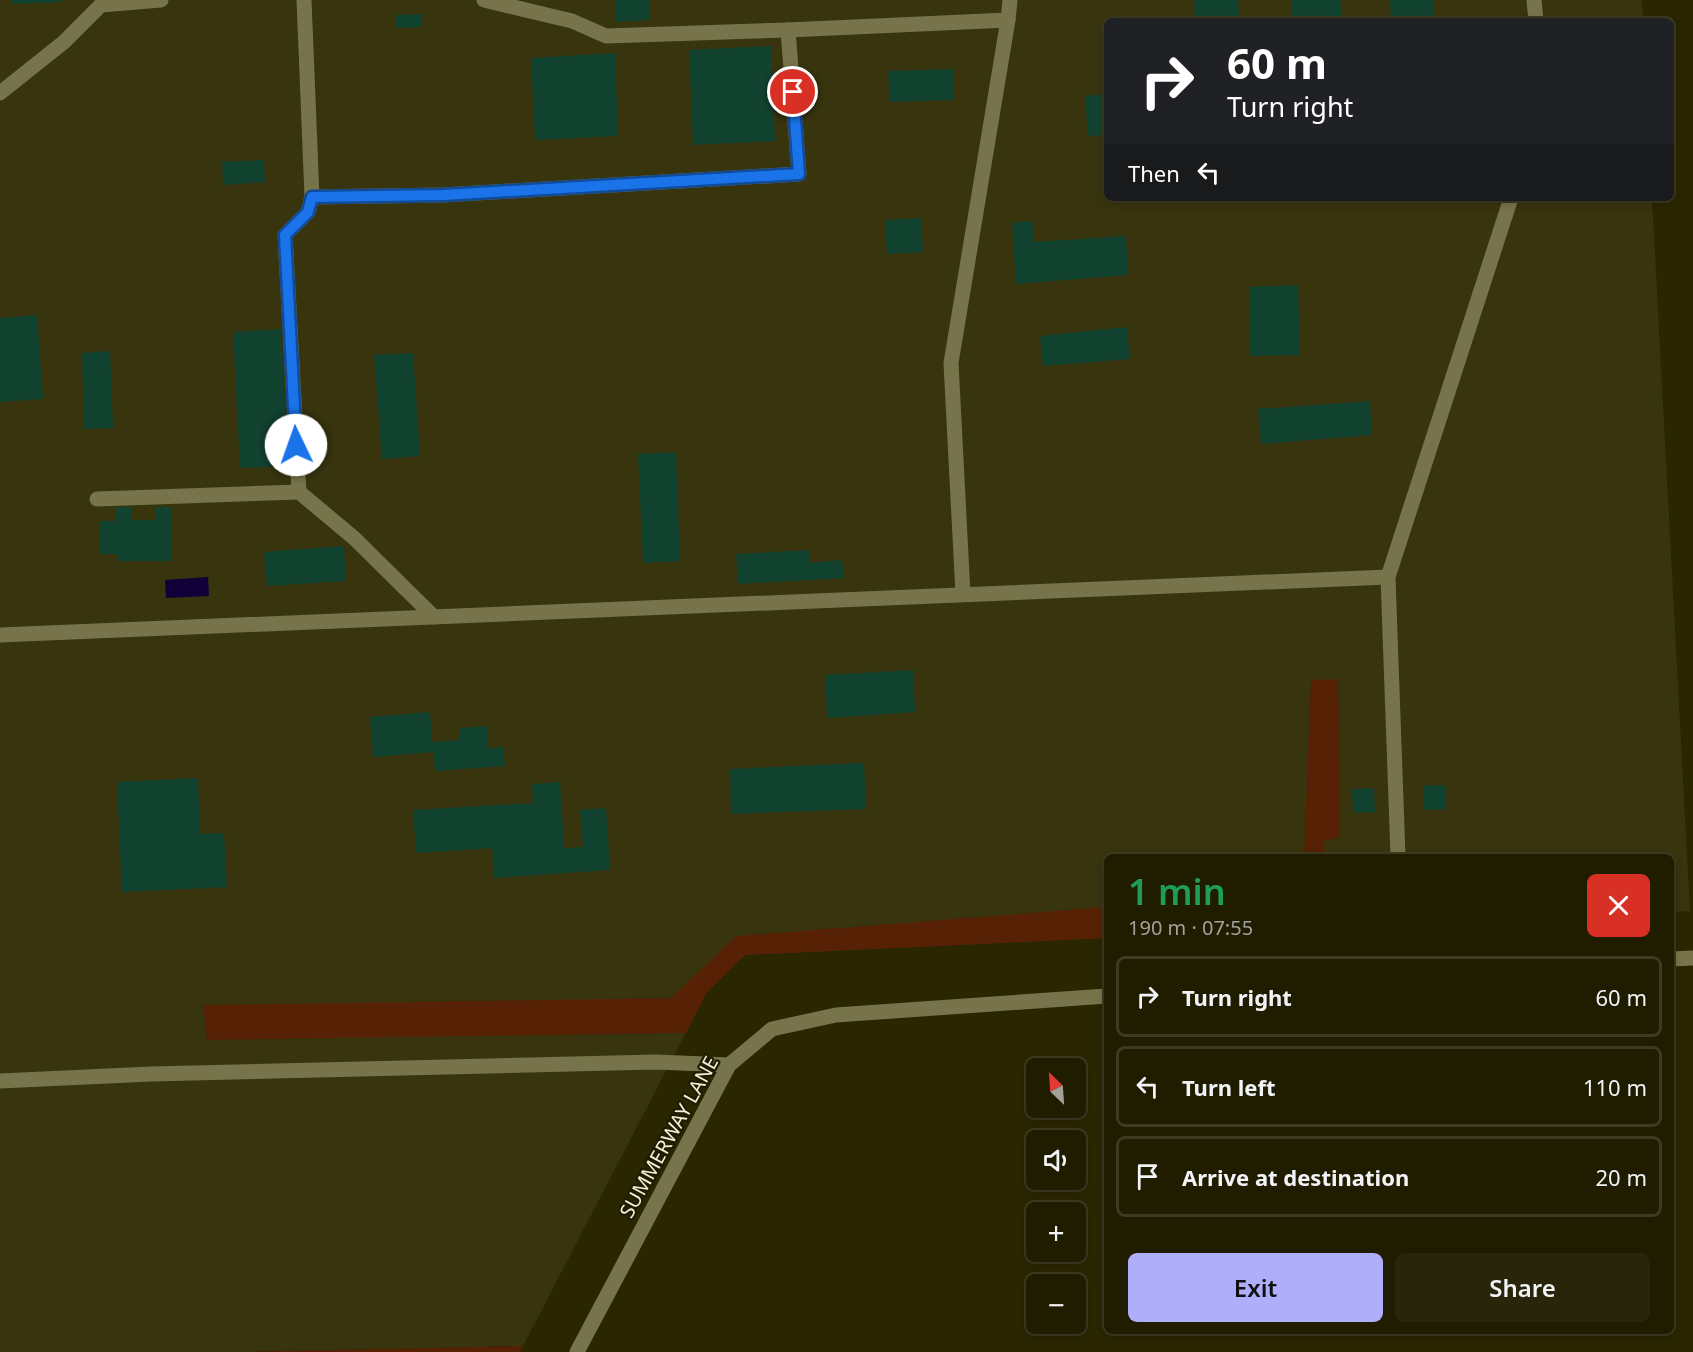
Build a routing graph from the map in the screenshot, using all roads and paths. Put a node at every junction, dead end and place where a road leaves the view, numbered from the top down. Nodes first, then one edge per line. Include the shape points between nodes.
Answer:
1 (161, 0) edge
2 (304, 0) edge
3 (484, 0) edge
4 (1010, 0) edge
5 (1534, 0) edge
6 (1536, 18) edge
7 (1008, 20) junction
8 (788, 30) junction
9 (0, 93) edge
10 (312, 197) junction
11 (1510, 201) edge
12 (299, 492) junction
13 (97, 499) dead end
14 (1388, 577) junction
15 (963, 594) junction
16 (434, 617) junction
17 (0, 635) edge
18 (1398, 854) edge
19 (1693, 958) edge
20 (1674, 959) edge
21 (1104, 996) edge
22 (729, 1065) junction
23 (0, 1081) edge
24 (577, 1352) edge

1 - 9 street via 101,5 64,42
2 - 10 street
3 - 8 street via 572,21 606,36
4 - 7 street
5 - 6 street
7 - 8 street
7 - 15 street via 951,363
8 - 10 street via 799,174 443,195
10 - 12 street via 308,212 285,235
11 - 14 street
12 - 13 street
12 - 16 street via 354,538
14 - 15 street
14 - 18 street
15 - 16 street
16 - 17 street
19 - 20 street
21 - 22 street, SUMMERWAY LANE via 836,1015 772,1029
22 - 23 street via 656,1062
22 - 24 street, SUMMERWAY LANE

